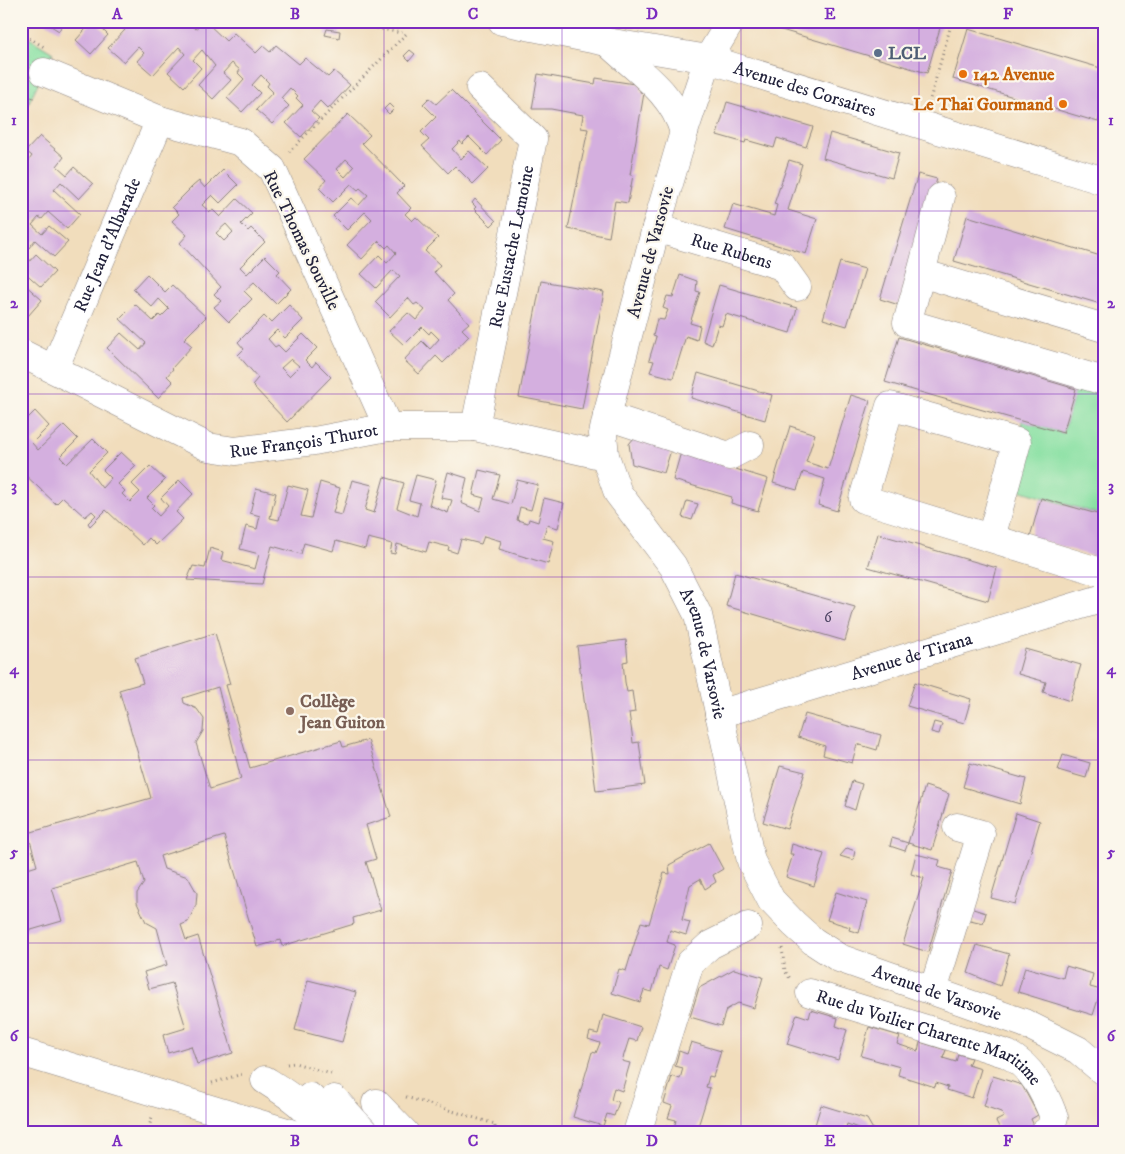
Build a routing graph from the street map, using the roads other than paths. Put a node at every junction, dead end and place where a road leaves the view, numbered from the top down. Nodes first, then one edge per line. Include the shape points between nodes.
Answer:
1 (502, 21) edge
2 (731, 21) edge
3 (607, 42) junction
4 (708, 59) junction
5 (44, 72) dead end
6 (480, 88) dead end
7 (160, 120) junction
8 (684, 132) junction
9 (1104, 181) edge
10 (941, 197) dead end
11 (656, 228) junction
12 (921, 273) junction
13 (796, 287) dead end
14 (1104, 328) edge
15 (21, 353) edge
16 (54, 369) junction
17 (1104, 381) edge
18 (607, 416) junction
19 (388, 426) junction
20 (475, 427) junction
21 (750, 445) dead end
22 (605, 456) junction
23 (990, 538) junction
24 (1104, 573) edge
25 (1104, 598) edge
26 (719, 714) junction
27 (957, 827) dead end
28 (748, 926) dead end
29 (933, 991) junction
30 (810, 992) road end
31 (1024, 1023) junction
32 (21, 1052) edge
33 (1030, 1070) junction
34 (1104, 1072) edge
35 (321, 1085) dead end
36 (350, 1095) dead end
37 (393, 1116) edge
38 (290, 1133) edge
39 (320, 1133) edge
40 (341, 1133) edge
41 (365, 1133) edge
42 (384, 1133) edge
43 (421, 1133) edge
44 (637, 1133) edge
45 (1044, 1133) edge

1 - 3 street, Avenue des Corsaires
2 - 4 street, Avenue de Varsovie
3 - 4 street, Avenue des Corsaires
3 - 8 street via 655,83 679,116
4 - 8 street, Avenue de Varsovie
4 - 9 street, Avenue des Corsaires
5 - 7 street, Rue Thomas Souville
6 - 20 street, Rue Eustache Lemoine via 533,139
7 - 16 street, Rue Jean d'Albarade
7 - 19 street, Rue Thomas Souville via 241,142 272,169
8 - 11 street, Avenue de Varsovie
10 - 12 street
11 - 13 street, Rue Rubens via 782,266
11 - 18 street, Avenue de Varsovie
12 - 14 street
12 - 17 street via 907,323
15 - 16 street, Rue François Thurot
16 - 19 street, Rue François Thurot via 208,447 235,451 314,441
18 - 21 street via 729,456
18 - 22 street, Avenue de Varsovie via 603,434
19 - 20 street, Rue François Thurot
20 - 22 street, Rue François Thurot
22 - 26 street, Avenue de Varsovie via 618,493 673,566 698,615
23 - 23 street via 863,499 890,406 1018,442
23 - 24 street
25 - 26 street, Avenue de Tirana
26 - 29 street, Avenue de Varsovie via 751,861 771,900 813,942 839,958
27 - 29 street via 981,834
28 - 44 street via 710,945 690,963
29 - 31 street, Avenue de Varsovie
30 - 33 street, Rue du Voilier Charente Maritime via 1007,1054
31 - 33 street via 1018,1042 1019,1051
31 - 34 street, Avenue de Varsovie via 1078,1050
32 - 38 street
33 - 45 street, Rue du Voilier Charente Maritime via 1054,1118 1050,1129
35 - 41 street
36 - 42 street
37 - 43 street
39 - 40 street via 315,1120 278,1080 339,1126

